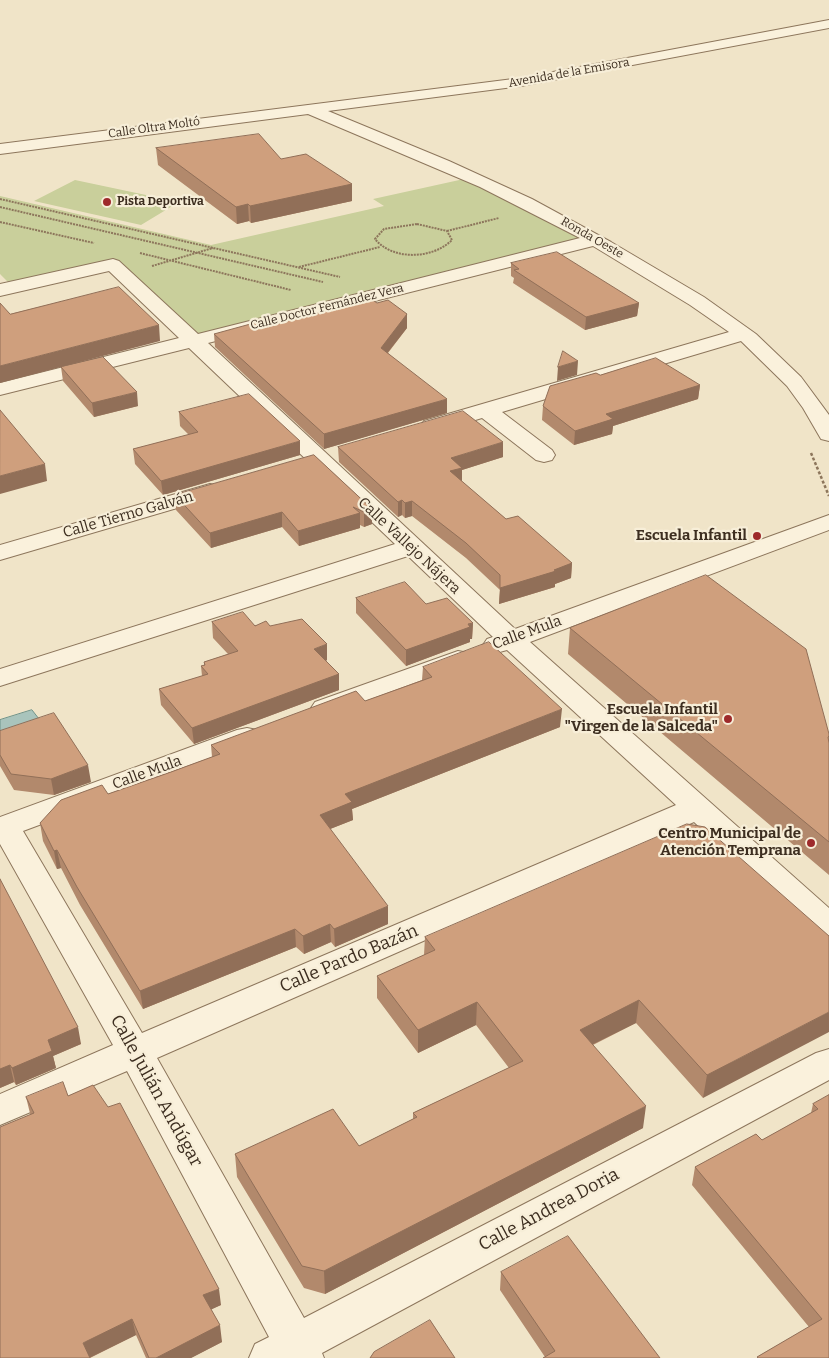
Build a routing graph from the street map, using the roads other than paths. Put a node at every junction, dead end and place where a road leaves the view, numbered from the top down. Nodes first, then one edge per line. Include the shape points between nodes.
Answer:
1 (829, 24) edge
2 (307, 108) junction
3 (0, 149) edge
4 (595, 240) junction
5 (4, 284) edge
6 (744, 334) junction
7 (191, 341) junction
8 (0, 389) edge
9 (485, 410) junction
10 (410, 432) edge
11 (829, 434) edge
12 (345, 451) edge
13 (544, 455) dead end
14 (307, 462) junction
15 (233, 484) edge
16 (829, 522) edge
17 (410, 547) junction
18 (0, 553) edge
19 (510, 640) junction
20 (0, 678) edge
21 (304, 716) edge
22 (267, 729) edge
23 (698, 808) junction
24 (2, 827) edge
25 (829, 926) edge
26 (135, 1052) junction
27 (829, 1063) edge
28 (0, 1110) edge
29 (290, 1353) edge

1 - 2 street, Avenida de la Emisora via 521,82
2 - 3 street, Calle Oltra Moltó
2 - 4 street, Ronda Oeste via 487,183
4 - 6 street, Ronda Oeste via 679,290
4 - 7 street, Calle Doctor Fernández Vera
5 - 7 street, Calle Vallejo Nájera via 118,271
6 - 9 street
6 - 11 street, Ronda Oeste via 787,372
7 - 8 street, Calle Doctor Fernández Vera
7 - 14 street, Calle Vallejo Nájera
9 - 10 street
9 - 13 street
12 - 14 street
14 - 17 street, Calle Vallejo Nájera
15 - 18 street, Calle Tierno Galván
16 - 19 street, Calle Mula
17 - 19 street, Calle Vallejo Nájera
17 - 20 street
19 - 21 street, Calle Mula
19 - 23 street, Calle Vallejo Nájera
22 - 24 street, Calle Mula
23 - 25 street, Calle Vallejo Nájera
23 - 26 street, Calle Pardo Bazán
24 - 26 street, Calle Julián Andúgar
26 - 28 street, Calle Pardo Bazán
26 - 29 street, Calle Julián Andúgar
27 - 29 street, Calle Andrea Doria

